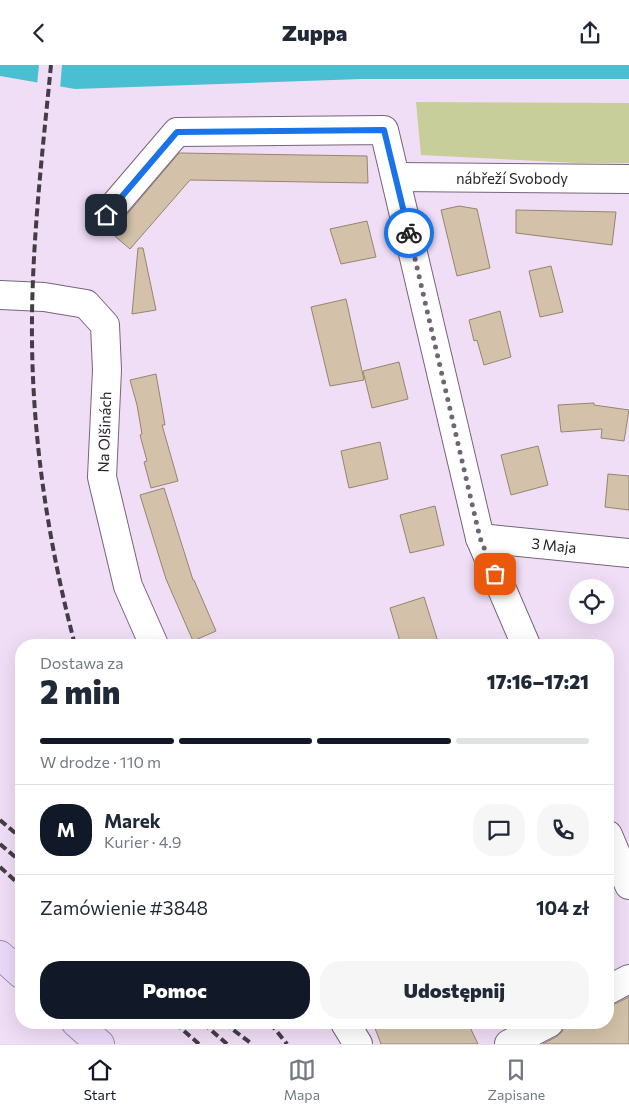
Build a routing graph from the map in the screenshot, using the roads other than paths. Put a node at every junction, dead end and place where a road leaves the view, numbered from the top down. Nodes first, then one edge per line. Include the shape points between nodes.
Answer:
1 (396, 177) junction
2 (629, 179) edge
3 (106, 215) dead end
4 (0, 295) edge
5 (480, 538) junction
6 (629, 553) edge
7 (151, 639) edge
8 (523, 639) edge
9 (614, 849) edge
10 (629, 885) edge
11 (0, 955) edge
12 (15, 969) edge
13 (629, 979) edge
14 (614, 987) edge
15 (83, 1029) edge
16 (348, 1029) edge
17 (538, 1029) edge
18 (100, 1044) edge
19 (358, 1044) edge
20 (509, 1044) edge

1 - 2 street, nábřeží Svobody
1 - 3 street via 384,130 177,132
1 - 5 street
4 - 7 street, Na Olšinách via 44,297 86,304 105,325 107,370 102,477 128,586
5 - 6 street, 3 Maja
5 - 8 street
9 - 10 street
11 - 12 main road
13 - 14 street
15 - 18 main road
16 - 19 street
17 - 20 street

